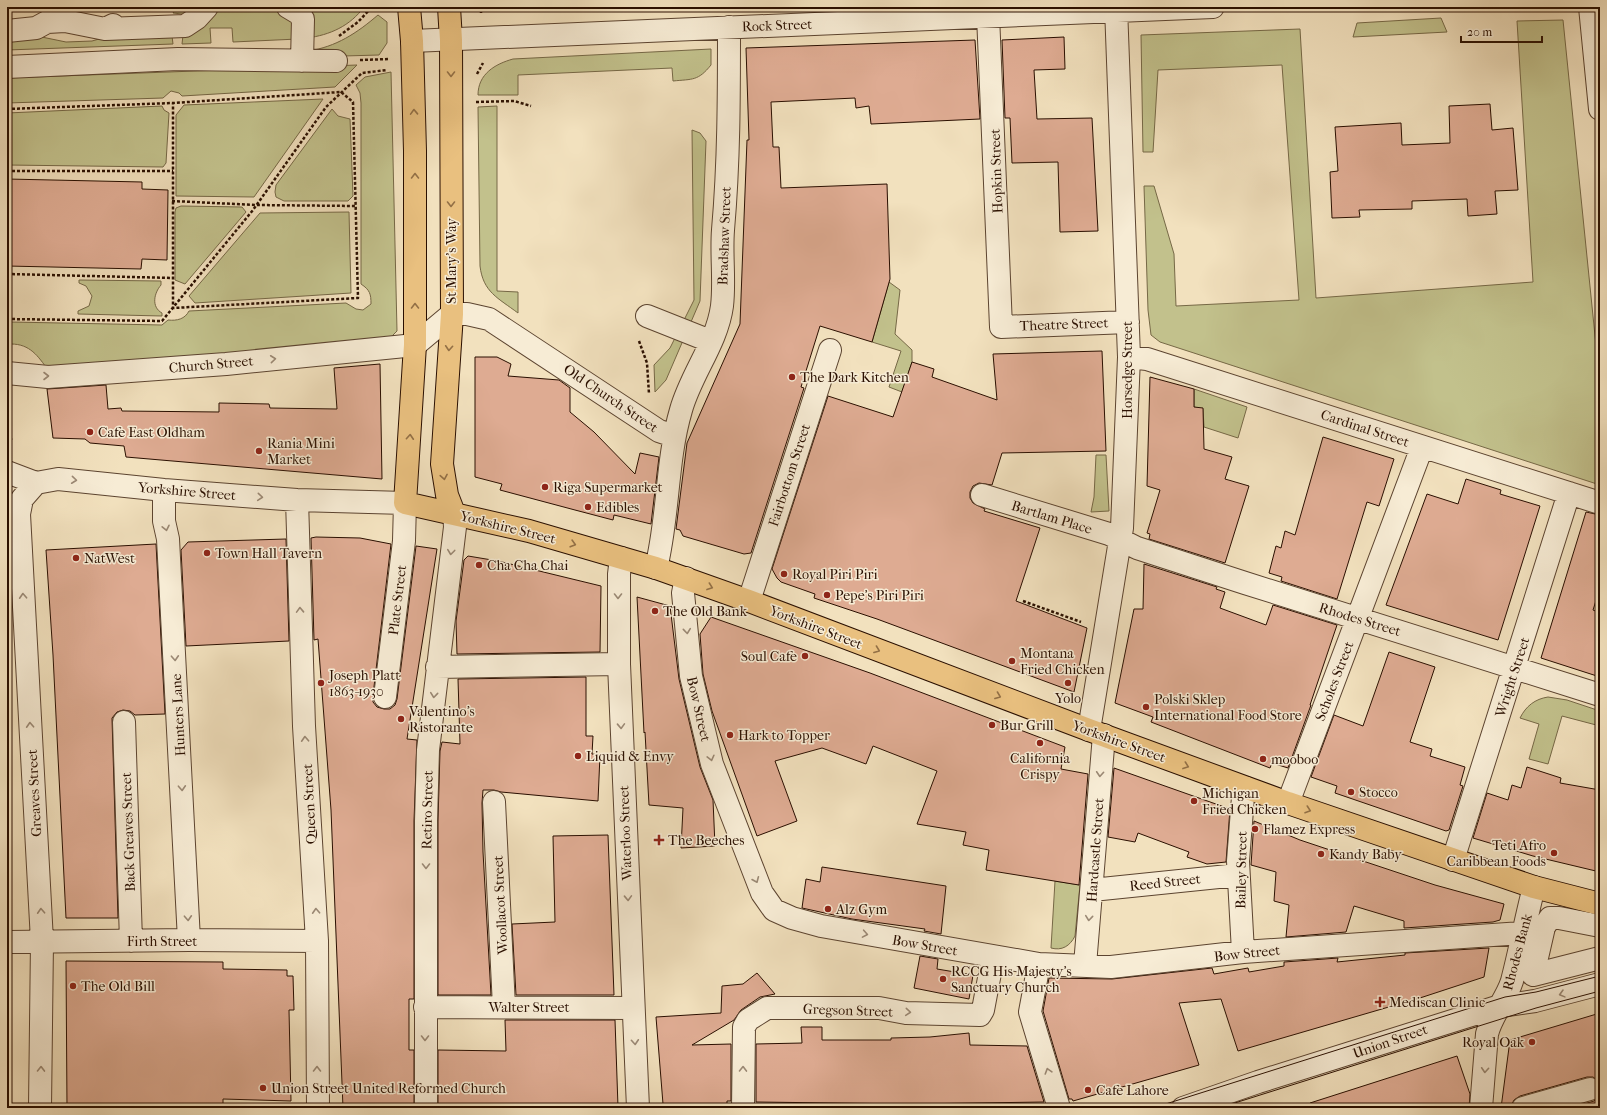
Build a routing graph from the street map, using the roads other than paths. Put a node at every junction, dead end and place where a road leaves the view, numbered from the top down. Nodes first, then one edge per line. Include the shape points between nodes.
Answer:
1 (288, 7) edge
2 (409, 7) edge
3 (449, 7) edge
4 (1213, 7) edge
5 (1590, 7) edge
6 (211, 8) edge
7 (1116, 9) edge
8 (988, 16) junction
9 (177, 21) junction
10 (729, 27) junction
11 (7, 31) edge
12 (412, 40) junction
13 (451, 40) junction
14 (178, 59) junction
15 (302, 61) junction
16 (336, 61) road end
17 (7, 67) edge
18 (1600, 109) edge
19 (452, 314) junction
20 (648, 316) dead end
21 (1128, 322) junction
22 (1001, 327) joint
23 (710, 341) junction
24 (415, 345) junction
25 (830, 350) dead end
26 (1129, 357) junction
27 (7, 373) edge
28 (674, 436) junction
29 (1422, 447) junction
30 (7, 472) edge
31 (36, 483) junction
32 (164, 490) junction
33 (1570, 493) junction
34 (982, 495) dead end
35 (297, 500) junction
36 (405, 503) junction
37 (1600, 503) edge
38 (454, 513) junction
39 (1120, 541) junction
40 (621, 558) junction
41 (656, 568) junction
42 (686, 578) junction
43 (749, 601) junction
44 (1358, 619) junction
45 (619, 664) junction
46 (437, 667) junction
47 (1515, 667) junction
48 (1600, 695) edge
49 (385, 697) dead end
50 (124, 722) dead end
51 (1096, 733) junction
52 (1246, 788) junction
53 (494, 802) dead end
54 (1288, 803) junction
55 (1453, 860) junction
56 (1238, 875) junction
57 (1534, 887) junction
58 (1092, 890) junction
59 (1600, 904) edge
60 (1600, 926) edge
61 (1522, 933) junction
62 (189, 940) junction
63 (42, 941) junction
64 (131, 941) junction
65 (7, 942) edge
66 (317, 942) junction
67 (1243, 952) junction
68 (993, 957) junction
69 (1600, 958) edge
70 (1038, 964) junction
71 (1085, 965) junction
72 (1600, 984) edge
73 (1500, 1006) junction
74 (425, 1007) junction
75 (504, 1007) junction
76 (633, 1008) junction
77 (1590, 1089) dead end
78 (40, 1108) edge
79 (318, 1108) edge
80 (426, 1108) edge
81 (638, 1108) edge
82 (743, 1108) edge
83 (1059, 1108) edge
84 (1183, 1108) edge
85 (1481, 1108) edge
86 (1522, 1108) edge

1 - 15 street via 303,19
2 - 12 main road
3 - 13 main road, St Mary's Way
4 - 7 street, Rock Street
5 - 18 street
6 - 9 street via 185,26
7 - 8 street, Rock Street via 1102,12
7 - 21 street, Horsedge Street
8 - 10 street, Rock Street
8 - 22 street, Hopkin Street
9 - 11 street via 109,27 47,22 36,28
9 - 14 street
10 - 13 street, Rock Street
10 - 23 street, Bradshaw Street via 722,306
12 - 13 street, Rock Street
24 -> 12 main road via 416,151
13 -> 19 main road, St Mary's Way
14 - 15 street
14 - 17 street
15 - 16 street
19 - 24 street
19 - 28 street, Old Church Street via 467,314 489,319 659,431
19 -> 38 main road, St Mary's Way via 442,464 447,495
20 - 23 street
21 - 22 street, Theatre Street
21 - 26 street, Horsedge Street
23 - 28 street, Bradshaw Street via 681,408
27 -> 24 street, Church Street via 56,376 226,364
36 -> 24 main road
25 - 43 street, Fairbottom Street
26 - 29 street, Cardinal Street via 1147,359
26 - 39 street, Horsedge Street
28 - 41 street, Old Church Street via 663,536
29 - 33 street, Cardinal Street
29 - 44 street, Scholes Street
30 - 31 street
31 -> 32 street, Yorkshire Street via 58,479
63 -> 31 street, Greaves Street via 19,514 22,499
32 -> 35 street, Yorkshire Street
32 -> 62 street, Hunters Lane
33 - 37 street, Cardinal Street
33 - 47 street, Wright Street
34 - 39 street, Bartlam Place via 1109,534
35 - 36 street, Yorkshire Street
66 -> 35 street, Queen Street via 304,726
36 - 38 main road, Yorkshire Street
36 - 49 street, Plate Street via 404,541
38 -> 40 main road, Yorkshire Street
38 -> 46 street, Retiro Street
39 - 44 street, Rhodes Street
39 - 51 street, Horsedge Street
40 - 41 main road, Yorkshire Street
40 -> 45 street, Waterloo Street
41 - 42 main road, Yorkshire Street
42 -> 43 main road, Yorkshire Street
42 -> 68 street, Bow Street via 683,593 691,676 712,764 762,893 774,910 821,926
43 -> 51 main road, Yorkshire Street
44 - 47 street, Rhodes Street
44 - 54 street, Scholes Street
45 - 46 street
45 -> 76 street, Waterloo Street
46 -> 74 street, Retiro Street via 428,750
47 - 48 street, Rhodes Street
47 - 55 street, Wright Street
50 - 64 street, Back Greaves Street
51 -> 52 main road, Yorkshire Street
51 -> 58 street, Hardcastle Street
52 - 54 main road, Yorkshire Street
52 - 56 street, Bailey Street via 1243,797
53 - 75 street, Woollacot Street
54 -> 55 main road, Yorkshire Street
55 - 57 main road, Yorkshire Street
56 - 58 street, Reed Street
56 - 67 street, Bailey Street
57 - 59 main road, Yorkshire Street
57 - 61 street, Rhodes Bank
58 -> 71 street, Hardcastle Street
60 - 69 street via 1550,918 1544,927 1533,975
61 - 67 street, Bow Street
61 - 73 street, Rhodes Bank via 1512,981
62 - 64 street, Firth Street
62 - 66 street, Firth Street
63 - 64 street, Firth Street
63 - 65 street, Firth Street
78 -> 63 street, Greaves Street
79 -> 66 street, Queen Street
67 - 71 street, Bow Street via 1111,967
68 - 70 street, Bow Street
82 -> 68 street, Gregson Street via 744,1027 748,1020 767,1008 879,1008 913,1013 980,1015
70 - 71 street, Bow Street
83 -> 70 street via 1030,1012
72 -> 73 street, Union Street via 1535,1001
73 - 84 street, Union Street
73 -> 85 street, Rhodes Bank via 1490,1022 1487,1034
74 - 75 street, Walter Street
74 -> 80 street, Retiro Street
75 - 76 street, Walter Street
76 -> 81 street, Waterloo Street
77 - 86 street

